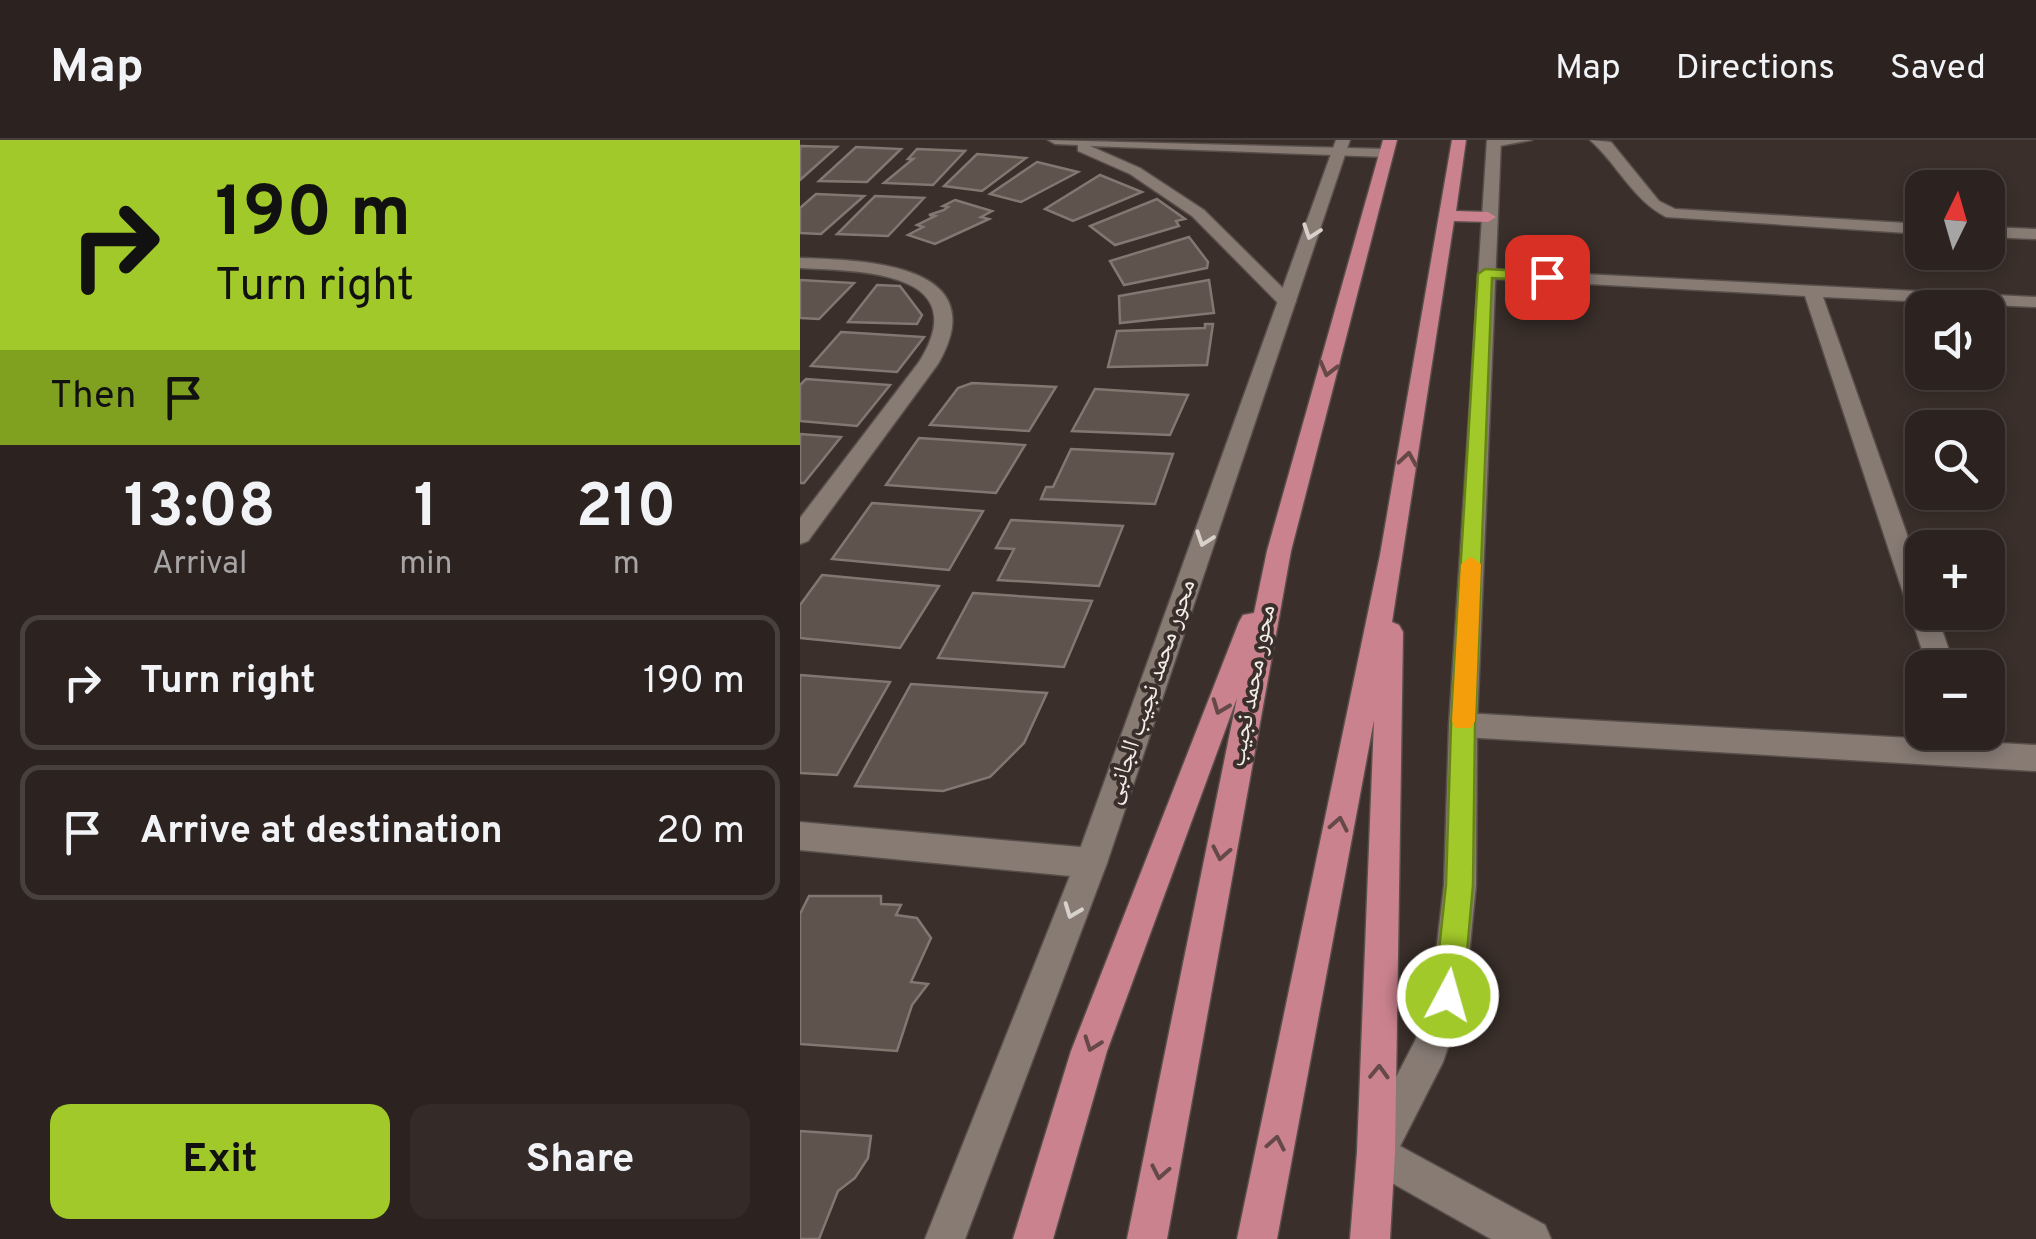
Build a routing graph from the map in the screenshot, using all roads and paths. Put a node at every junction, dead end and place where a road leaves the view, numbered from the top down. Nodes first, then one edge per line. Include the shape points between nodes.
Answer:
1 (1055, 140) edge
2 (1062, 140) edge
3 (1459, 140) edge
4 (1525, 140) edge
5 (1597, 140) edge
6 (1090, 141) edge
7 (1494, 142) edge
8 (1342, 146) edge
9 (1388, 147) edge
10 (1448, 216) junction
11 (1488, 218) junction
12 (1905, 228) edge
13 (2005, 233) edge
14 (2036, 234) edge
15 (800, 263) edge
16 (1485, 274) junction
17 (1812, 290) junction
18 (1287, 302) junction
19 (2036, 302) edge
20 (800, 535) edge
21 (1279, 551) junction
22 (1392, 556) junction
23 (1905, 560) edge
24 (1463, 726) junction
25 (1905, 741) edge
26 (2000, 750) edge
27 (2036, 758) edge
28 (800, 836) edge
29 (1091, 863) junction
30 (1376, 1152) junction
31 (945, 1239) edge
32 (1034, 1239) edge
33 (1147, 1239) edge
34 (1257, 1239) edge
35 (1370, 1239) edge
36 (1531, 1239) edge

1 - 2 street
2 - 6 street
2 - 18 street via 1168,190
3 - 10 main road
4 - 7 street
5 - 12 street via 1653,204 1672,214
6 - 8 street
7 - 11 street
8 - 9 street
8 -> 18 street, محور محمد نجيب الجانبى
9 -> 21 main road, محور محمد نجيب
10 - 11 main road
22 -> 10 main road
11 - 16 street
13 - 14 street
15 - 20 street via 871,266 906,275 931,290 944,310 944,336 928,364
16 - 17 street
16 - 24 street
17 - 19 street
17 - 23 street
18 -> 29 street, محور محمد نجيب الجانبى
21 -> 32 main road via 1090,1051
21 -> 33 main road, محور محمد نجيب
30 -> 22 main road
34 -> 22 main road
24 - 25 street
24 - 30 street via 1460,885 1448,996 1430,1049
26 - 27 street
28 - 29 street
29 -> 31 street, محور محمد نجيب الجانبى
30 - 35 main road
30 - 36 street

